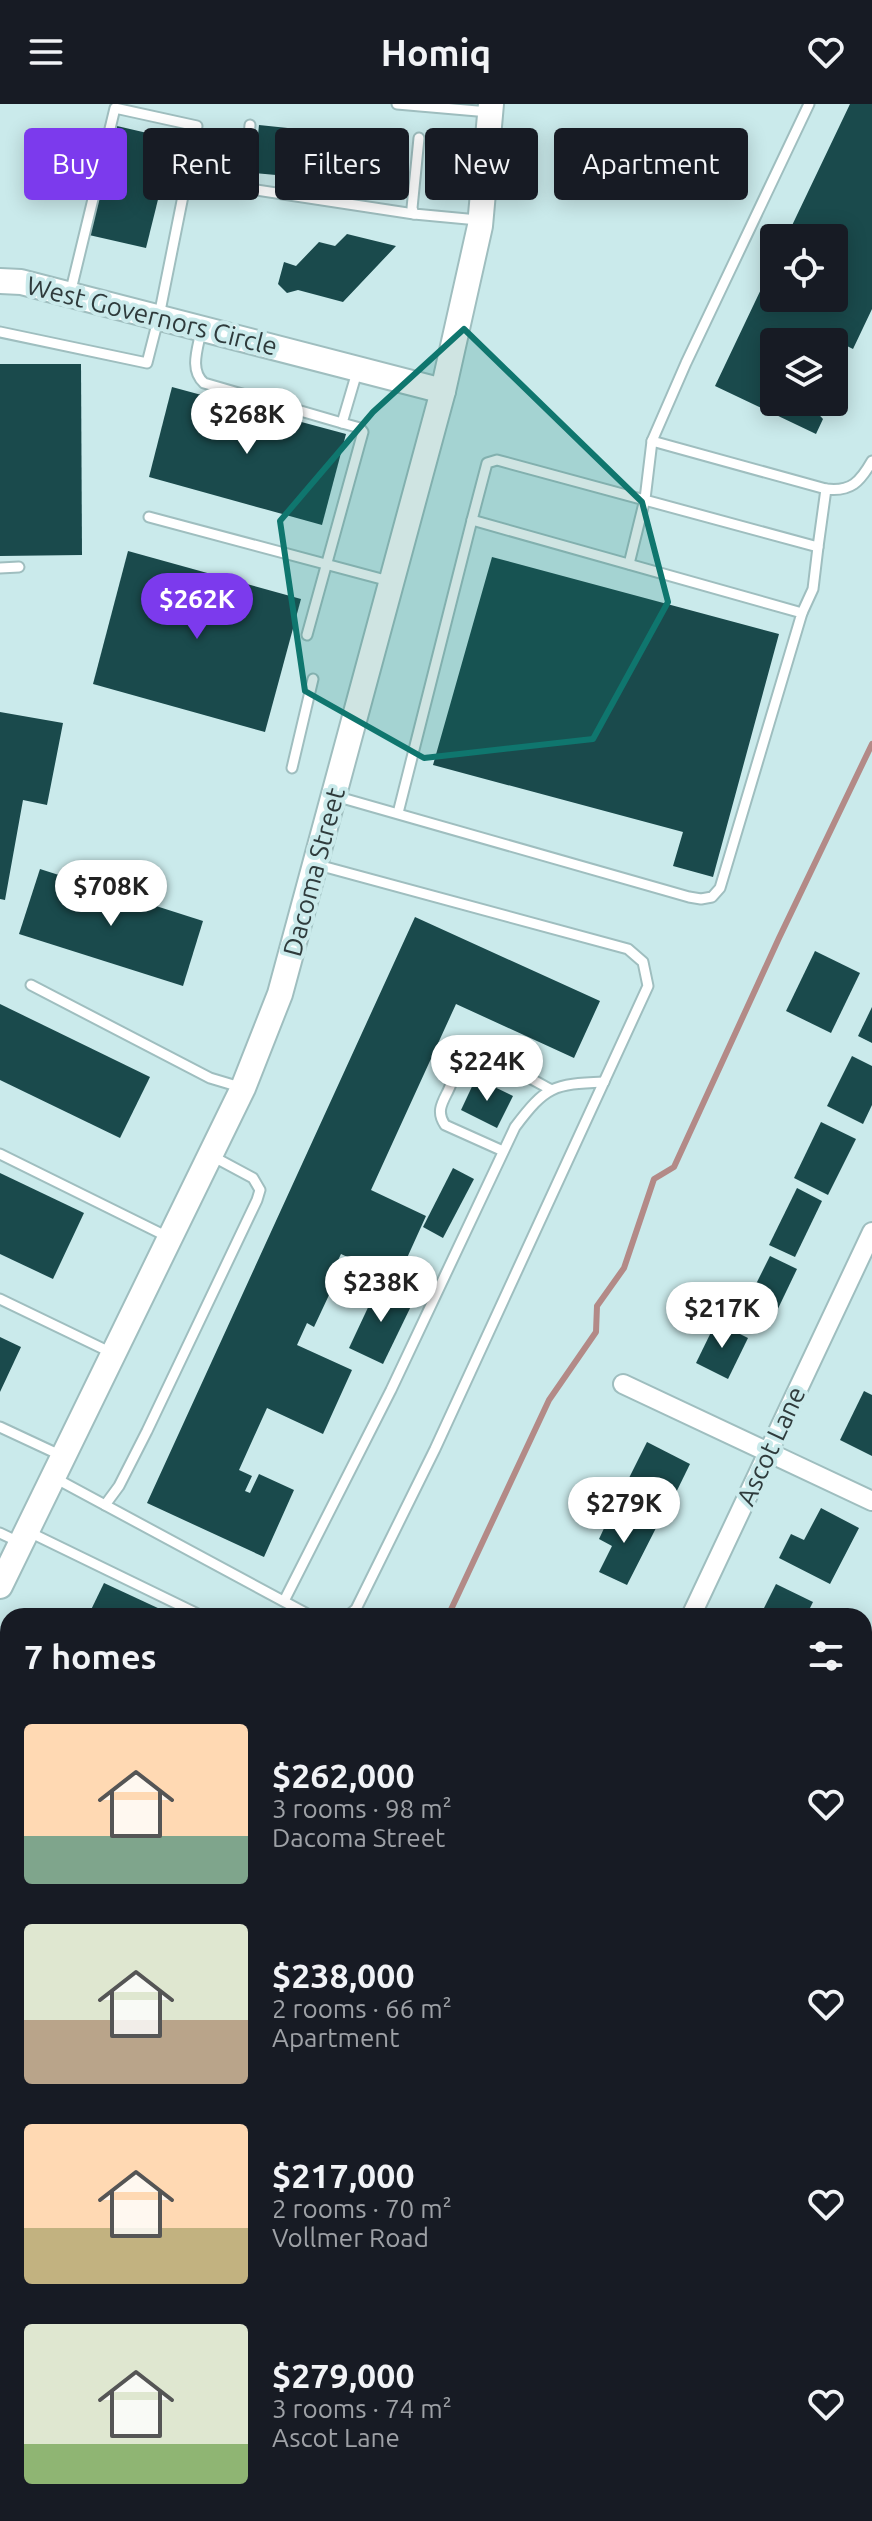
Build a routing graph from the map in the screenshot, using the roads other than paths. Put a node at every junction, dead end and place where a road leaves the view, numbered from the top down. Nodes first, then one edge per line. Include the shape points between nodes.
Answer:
1 (397, 104) edge
2 (809, 104) edge
3 (416, 105) edge
4 (489, 107) edge
5 (250, 125) dead end
6 (419, 138) dead end
7 (414, 214) junction
8 (480, 220) junction
9 (0, 281) edge
10 (70, 294) junction
11 (159, 316) junction
12 (202, 328) junction
13 (0, 332) edge
14 (358, 369) junction
15 (443, 391) junction
16 (342, 423) junction
17 (652, 441) junction
18 (872, 461) edge
19 (826, 489) junction
20 (645, 499) junction
21 (149, 517) dead end
22 (472, 520) junction
23 (818, 547) junction
24 (629, 564) junction
25 (328, 565) junction
26 (19, 567) dead end
27 (0, 568) edge
28 (392, 582) junction
29 (802, 613) junction
30 (307, 635) dead end
31 (313, 679) dead end
32 (292, 768) dead end
33 (335, 796) junction
34 (398, 813) junction
35 (316, 865) junction
36 (31, 985) dead end
37 (604, 1082) junction
38 (243, 1088) junction
39 (550, 1089) junction
40 (503, 1151) junction
41 (0, 1154) edge
42 (210, 1156) junction
43 (872, 1232) edge
44 (170, 1238) junction
45 (0, 1299) edge
46 (113, 1354) junction
47 (623, 1384) dead end
48 (0, 1427) edge
49 (769, 1452) junction
50 (58, 1467) junction
51 (872, 1501) edge
52 (105, 1505) junction
53 (16, 1536) edge
54 (0, 1586) edge
55 (284, 1601) junction
56 (183, 1608) edge
57 (297, 1608) edge
58 (356, 1608) edge
59 (695, 1608) edge

1 - 3 lane
2 - 17 lane
3 - 4 lane
4 - 8 main road, Dacoma Street
5 - 7 lane via 245,184 250,189
6 - 7 lane
7 - 8 lane
8 - 15 main road, Dacoma Street
9 - 10 main road, West Governors Circle
10 - 11 main road, West Governors Circle
10 - 11 lane via 115,108 197,126
11 - 12 main road, West Governors Circle
11 - 13 lane via 147,363
12 - 14 main road, West Governors Circle
12 - 16 lane via 195,365 204,383
14 - 15 main road, West Governors Circle
14 - 16 lane
15 - 28 main road, Dacoma Street
16 - 25 lane via 363,432
17 - 19 lane
17 - 20 lane
18 - 19 lane via 853,485 843,491
19 - 23 lane
20 - 22 lane via 497,460 487,463
20 - 23 lane
20 - 24 lane
21 - 25 lane
22 - 24 lane
22 - 34 lane
23 - 29 lane via 813,589
24 - 29 lane
25 - 28 lane
25 - 30 lane
26 - 27 lane
28 - 33 main road, Dacoma Street
29 - 34 lane via 720,888 712,897 689,897
31 - 32 lane
33 - 34 lane
33 - 35 main road, Dacoma Street
35 - 37 lane via 628,949 643,962 648,986
35 - 38 main road, Dacoma Street via 280,994
36 - 38 lane via 210,1078
37 - 39 lane
37 - 58 lane
38 - 42 main road, Dacoma Street
39 - 40 lane via 515,1127
39 - 40 lane via 489,1059 476,1057 457,1071 440,1118
40 - 55 lane
41 - 44 lane
42 - 44 main road, Dacoma Street
42 - 52 lane via 253,1178 260,1190 257,1200 147,1431
43 - 49 street, Ascot Lane
44 - 46 main road, Dacoma Street
45 - 46 lane
46 - 50 main road, Dacoma Street
47 - 49 street
48 - 50 lane
49 - 51 street
49 - 59 street, Ascot Lane
50 - 52 lane
50 - 53 main road, Dacoma Street
52 - 55 lane
53 - 54 main road, Dacoma Street
53 - 56 lane
55 - 57 lane

